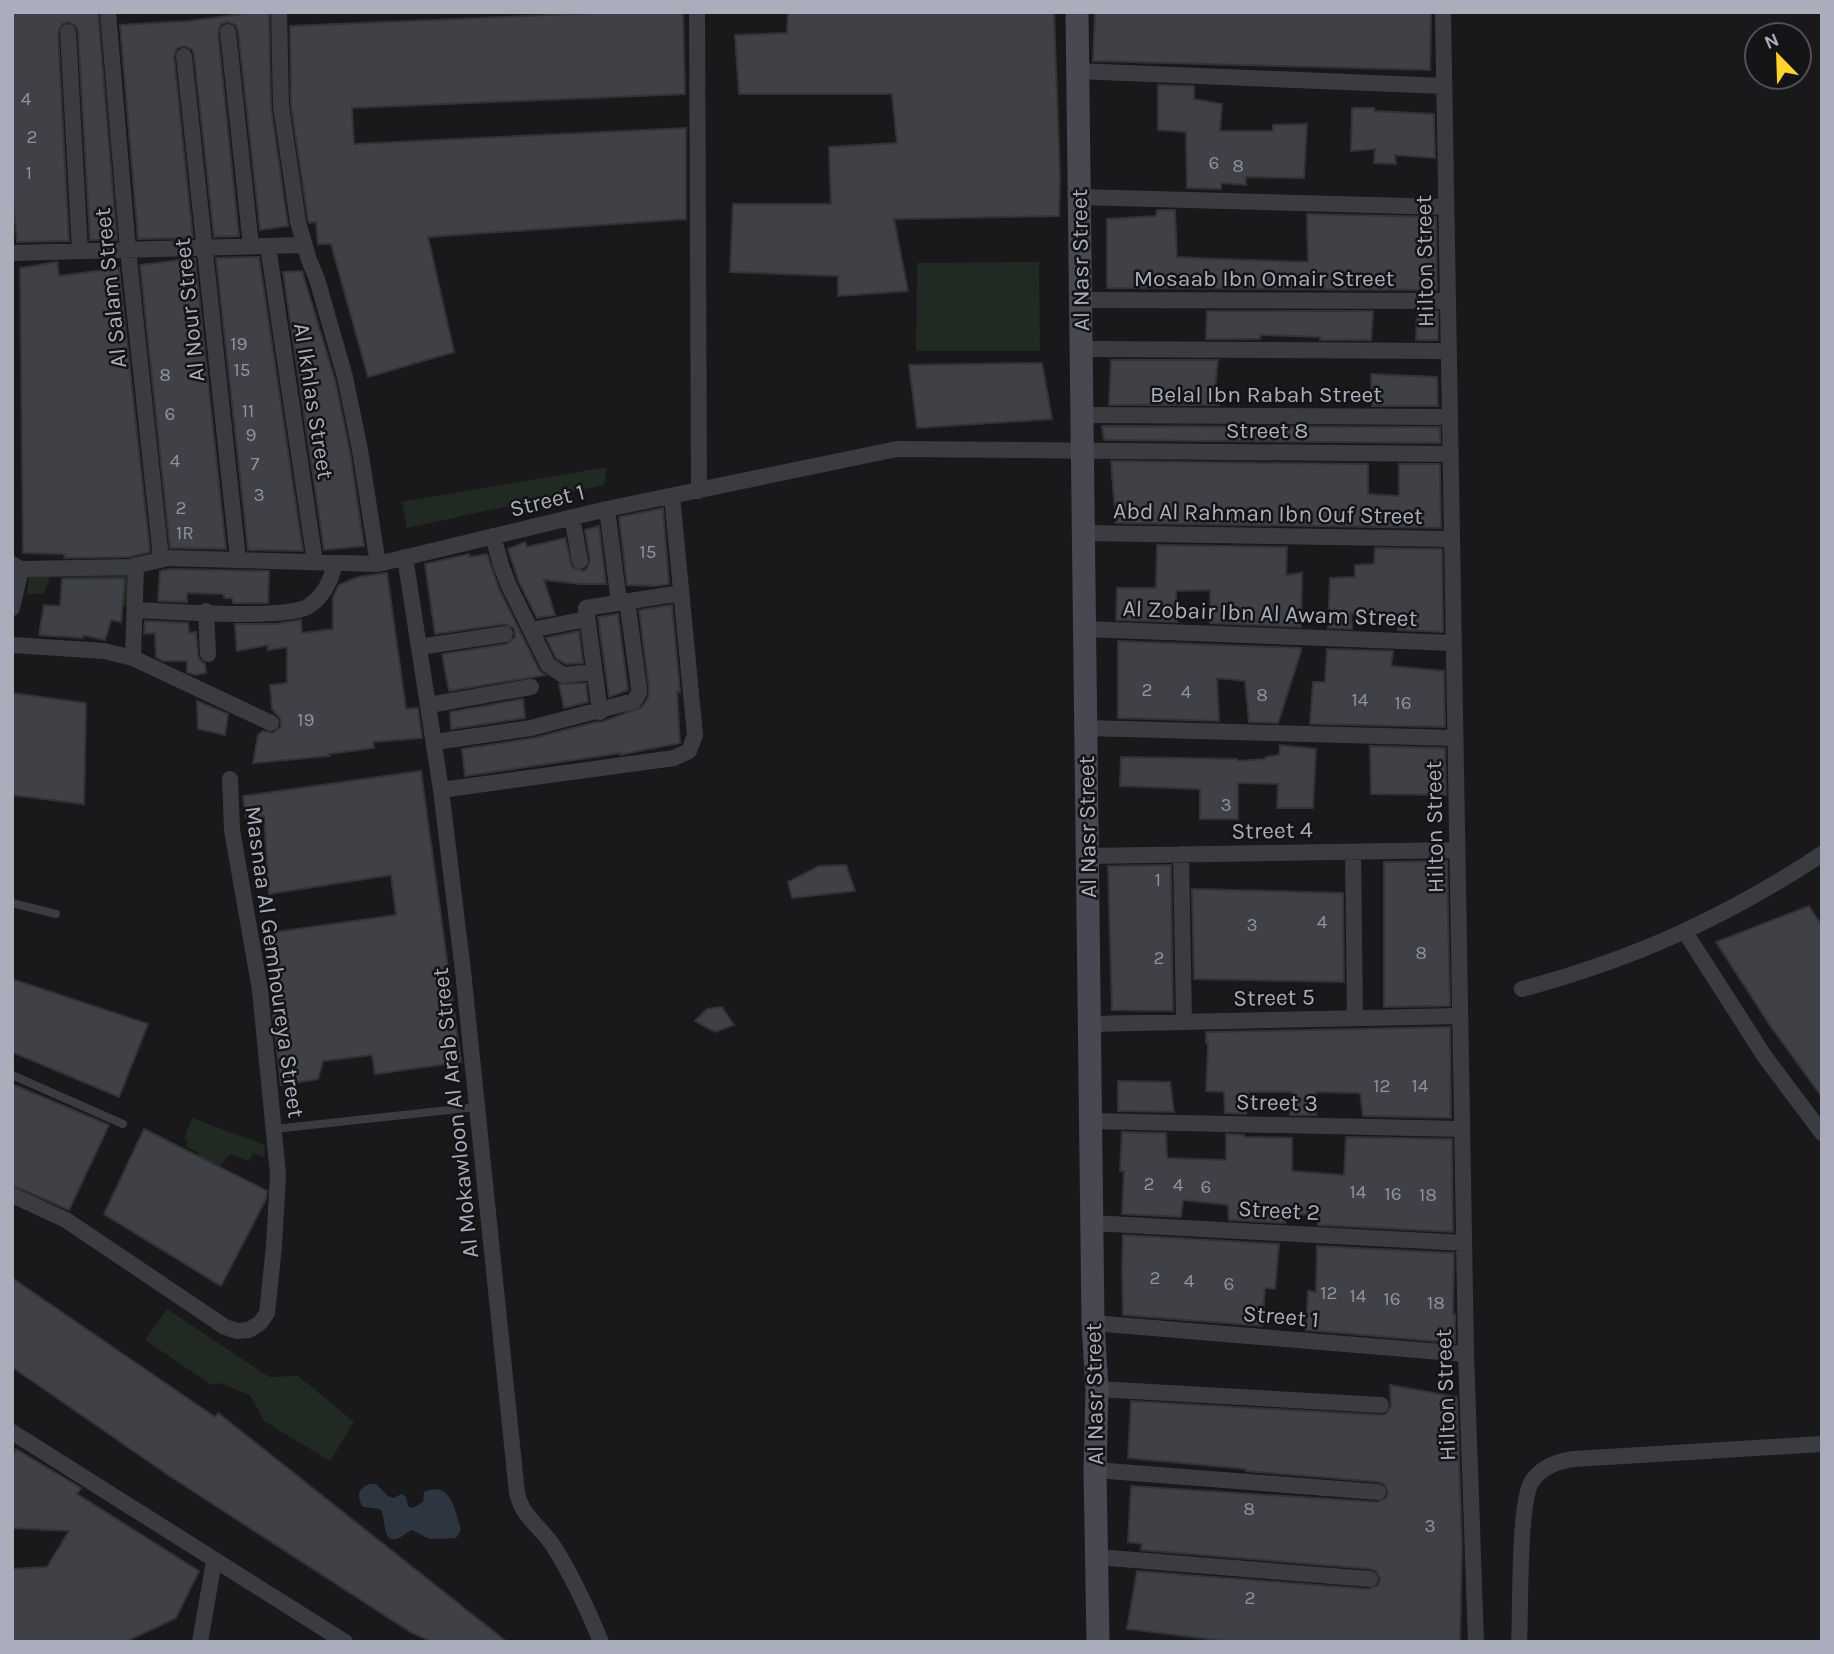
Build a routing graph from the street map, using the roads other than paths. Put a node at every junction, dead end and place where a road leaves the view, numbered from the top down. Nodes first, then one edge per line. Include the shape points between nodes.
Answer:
1 (108, 12) edge
2 (279, 12) edge
3 (697, 12) edge
4 (1077, 12) edge
5 (1443, 12) edge
6 (68, 32) dead end
7 (228, 32) dead end
8 (184, 56) dead end
9 (1077, 72) junction
10 (1444, 86) junction
11 (1079, 197) junction
12 (1446, 207) junction
13 (304, 244) junction
14 (260, 246) junction
15 (205, 247) junction
16 (128, 250) junction
17 (80, 251) junction
18 (12, 253) edge
19 (1081, 300) junction
20 (1448, 301) junction
21 (1081, 349) junction
22 (1449, 351) junction
23 (1082, 415) junction
24 (1450, 417) junction
25 (1083, 451) junction
26 (1450, 454) junction
27 (699, 491) junction
28 (672, 496) junction
29 (607, 509) junction
30 (572, 517) junction
31 (1084, 533) junction
32 (493, 536) junction
33 (1452, 539) junction
34 (405, 557) junction
35 (161, 558) junction
36 (238, 559) junction
37 (580, 561) dead end
38 (315, 562) junction
39 (335, 563) junction
40 (378, 564) junction
41 (136, 565) junction
42 (17, 566) edge
43 (681, 593) junction
44 (623, 601) junction
45 (12, 608) edge
46 (135, 610) junction
47 (206, 611) junction
48 (586, 619) junction
49 (1085, 629) junction
50 (532, 630) junction
51 (505, 634) dead end
52 (1454, 643) junction
53 (12, 645) edge
54 (419, 647) junction
55 (208, 654) dead end
56 (133, 658) junction
57 (594, 672) junction
58 (531, 687) dead end
59 (429, 705) junction
60 (600, 712) junction
61 (271, 723) dead end
62 (1086, 729) junction
63 (1455, 738) junction
64 (435, 742) junction
65 (230, 779) dead end
66 (442, 790) junction
67 (1457, 850) junction
68 (1353, 852) junction
69 (1181, 854) junction
70 (1822, 854) edge
71 (1088, 856) junction
72 (12, 904) edge
73 (56, 914) dead end
74 (1685, 932) junction
75 (1522, 989) dead end
76 (1460, 1016) junction
77 (1355, 1018) junction
78 (1184, 1022) junction
79 (1090, 1024) junction
80 (12, 1076) edge
81 (477, 1107) junction
82 (1091, 1121) junction
83 (123, 1124) dead end
84 (274, 1129) junction
85 (1462, 1129) junction
86 (1822, 1133) edge
87 (12, 1195) edge
88 (1092, 1223) junction
89 (1464, 1243) junction
90 (1093, 1323) junction
91 (1466, 1354) junction
92 (1097, 1389) junction
93 (1381, 1405) dead end
94 (12, 1432) edge
95 (1822, 1444) edge
96 (1095, 1470) junction
97 (1378, 1492) dead end
98 (1097, 1557) junction
99 (214, 1561) junction
100 (1370, 1579) dead end
101 (200, 1642) edge
102 (345, 1642) edge
103 (601, 1642) edge
104 (1098, 1642) edge
105 (1476, 1642) edge
106 (1519, 1642) edge

1 - 16 street, Al Salam Street
2 - 13 street via 282,116
3 - 27 street
4 - 9 street, Al Nasr Street
5 - 10 street, Hilton Street
6 - 17 street
7 - 14 street, Al Ikhlas Street
8 - 15 street, Al Nour Street
9 - 10 street
9 - 11 street, Al Nasr Street
10 - 12 street, Hilton Street
11 - 12 street
11 - 19 street, Al Nasr Street
12 - 20 street, Hilton Street
13 - 14 street
13 - 40 street via 345,377
14 - 15 street
14 - 38 street, Al Ikhlas Street
15 - 16 street
15 - 36 street, Al Nour Street
16 - 17 street
16 - 35 street, Al Salam Street
17 - 18 street
19 - 20 street, Mosaab Ibn Omair Street
19 - 21 street, Al Nasr Street
20 - 22 street, Hilton Street
21 - 22 street
21 - 23 street, Al Nasr Street
22 - 24 street, Hilton Street
23 - 24 street, Belal Ibn Rabah Street
23 - 25 street, Al Nasr Street
24 - 26 street, Hilton Street
25 - 26 street, Street 8
25 - 27 street, Street 1 via 897,449
25 - 31 street, Al Nasr Street
26 - 33 street, Hilton Street
27 - 28 street, Street 1
28 - 29 street, Street 1
28 - 43 street
29 - 30 street, Street 1
29 - 44 street
30 - 32 street, Street 1
30 - 37 street
31 - 33 street, Abd Al Rahman Ibn Ouf Street
31 - 49 street, Al Nasr Street
32 - 34 street, Street 1
32 - 50 street via 501,565
33 - 52 street, Hilton Street
34 - 40 street, Street 1
34 - 54 street, Al Mokawloon Al Arab Street
35 - 36 street, Street 1
35 - 41 street, Street 1
36 - 38 street, Street 1
38 - 39 street, Street 1
39 - 40 street, Street 1
39 - 47 street via 317,600 293,612
41 - 42 street, Street 1
41 - 46 street
42 - 45 street
43 - 44 street
43 - 66 street via 695,734 689,751 674,758
44 - 48 street via 587,606
44 - 60 street via 638,697
46 - 47 street
46 - 56 street
47 - 55 street
48 - 50 street
48 - 57 street
49 - 52 street, Al Zobair Ibn Al Awam Street
49 - 62 street, Al Nasr Street
50 - 57 street via 555,672 572,676
51 - 54 street
52 - 63 street, Hilton Street
53 - 56 street via 104,651
54 - 59 street, Al Mokawloon Al Arab Street
56 - 61 street
57 - 60 street
58 - 59 street
59 - 64 street, Al Mokawloon Al Arab Street
60 - 64 street
62 - 63 street
62 - 71 street, Al Nasr Street
63 - 67 street, Hilton Street
64 - 66 street, Al Mokawloon Al Arab Street
65 - 84 street, Masnaa Al Gemhoureya Street via 232,830 260,990
66 - 81 street, Al Mokawloon Al Arab Street
67 - 68 street, Street 4
67 - 76 street, Hilton Street
68 - 69 street, Street 4
68 - 77 street
69 - 71 street, Street 4
69 - 78 street
70 - 74 street via 1774,886
71 - 79 street, Al Nasr Street
72 - 73 lane
74 - 75 street via 1605,965
74 - 86 street via 1765,1057
76 - 77 street, Street 5
76 - 85 street, Hilton Street
77 - 78 street, Street 5
78 - 79 street, Street 5
79 - 82 street, Al Nasr Street
80 - 83 lane
81 - 84 lane
81 - 103 street, Al Mokawloon Al Arab Street via 519,1502 554,1546
82 - 85 street, Street 3
82 - 88 street, Al Nasr Street
84 - 87 street, Masnaa Al Gemhoureya Street via 278,1174 267,1313 249,1330 225,1327 66,1220
85 - 89 street, Hilton Street
88 - 89 street, Street 2
88 - 90 street, Al Nasr Street
89 - 91 street, Hilton Street
90 - 91 street, Street 1
90 - 92 street, Al Nasr Street
91 - 105 street, Hilton Street
92 - 93 street
92 - 96 street, Al Nasr Street
94 - 99 street
95 - 106 street via 1574,1459 1550,1465 1533,1481 1525,1503
96 - 97 street
96 - 98 street, Al Nasr Street
98 - 100 street
98 - 104 street, Al Nasr Street
99 - 101 street
99 - 102 street

